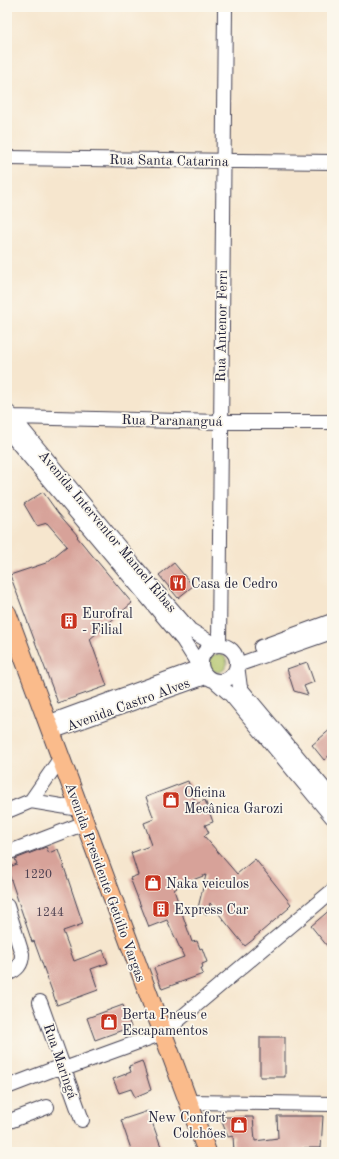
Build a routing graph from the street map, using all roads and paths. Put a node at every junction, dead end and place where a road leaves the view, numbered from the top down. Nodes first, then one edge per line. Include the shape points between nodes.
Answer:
1 (225, 7) edge
2 (7, 158) edge
3 (223, 160) junction
4 (332, 162) edge
5 (10, 414) edge
6 (220, 422) junction
7 (332, 422) edge
8 (7, 430) edge
9 (131, 568) junction
10 (7, 613) edge
11 (332, 621) edge
12 (332, 632) edge
13 (217, 645) junction
14 (236, 661) junction
15 (207, 675) junction
16 (49, 727) junction
17 (60, 759) junction
18 (332, 798) edge
19 (31, 801) junction
20 (7, 811) edge
21 (82, 816) junction
22 (332, 817) edge
23 (7, 853) edge
24 (332, 891) edge
25 (7, 906) edge
26 (7, 974) edge
27 (40, 1002) dead end
28 (163, 1034) junction
29 (64, 1069) junction
30 (7, 1087) edge
31 (188, 1102) junction
32 (332, 1104) edge
33 (47, 1108) dead end
34 (82, 1120) dead end
35 (7, 1122) edge
36 (207, 1152) edge

1 - 3 street, Rua Antenor Ferri
2 - 3 street, Rua Santa Catarina
3 - 4 street, Rua Santa Catarina
3 - 6 street, Rua Antenor Ferri
5 - 6 street, Rua Parananguá
5 - 9 street, Avenida Interventor Manoel Ribas
6 - 7 street, Rua Parananguá
6 - 13 street, Rua Antenor Ferri
8 - 9 street, Avenida Interventor Manoel Ribas
9 - 13 street, Avenida Interventor Manoel Ribas via 190,630
9 - 15 street, Avenida Interventor Manoel Ribas
10 - 16 main road, Avenida Presidente Getúlio Vargas
11 - 14 street
12 - 14 street
13 - 14 street via 229,648
13 - 15 street via 203,653 201,659
14 - 15 street via 235,672 230,678 223,681
14 - 18 street via 240,688
15 - 16 street, Avenida Castro Alves
15 - 22 street, Avenida Interventor Manoel Ribas via 231,695
16 - 17 main road, Avenida Presidente Getúlio Vargas
17 - 19 street
17 - 21 main road, Avenida Presidente Getúlio Vargas
19 - 20 street
19 - 21 street
21 - 23 street
21 - 28 main road, Avenida Presidente Getúlio Vargas
24 - 28 street
25 - 26 street via 22,954 20,966
27 - 29 street, Rua Maringá
28 - 29 street
28 - 31 main road, Avenida Presidente Getúlio Vargas
29 - 30 street via 54,1069
29 - 34 street, Rua Maringá
31 - 32 street
31 - 36 main road, Avenida Presidente Getúlio Vargas
33 - 35 street

